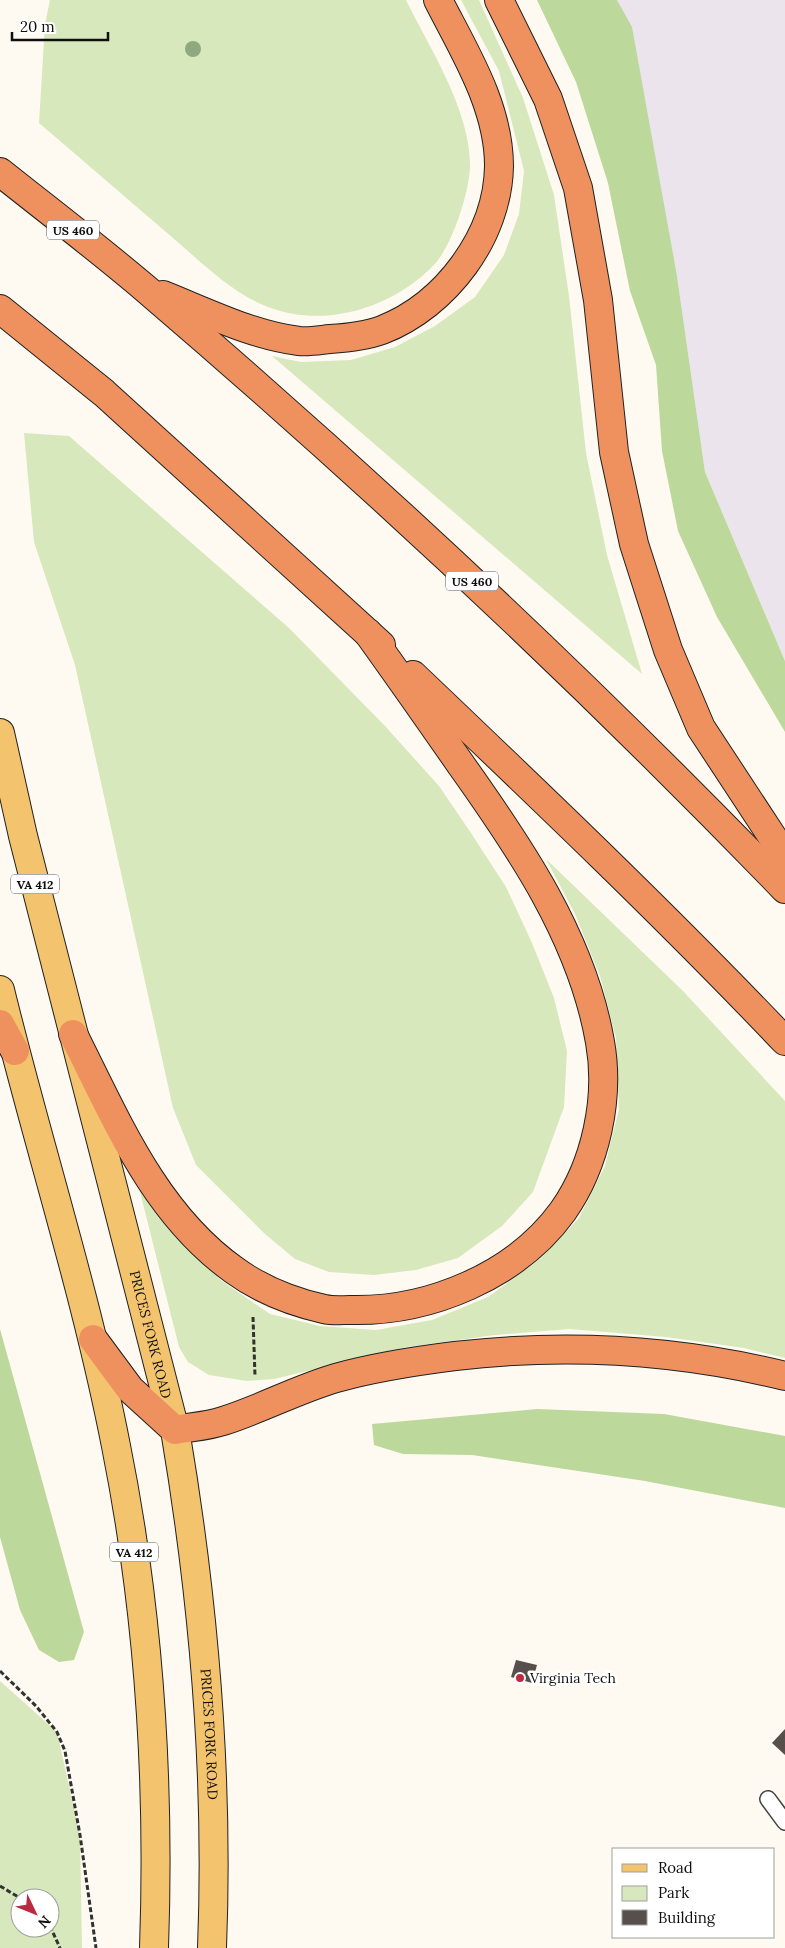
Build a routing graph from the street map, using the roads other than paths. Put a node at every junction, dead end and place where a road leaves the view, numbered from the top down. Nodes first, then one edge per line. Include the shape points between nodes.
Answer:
1 (438, 0) edge
2 (499, 0) edge
3 (0, 172) edge
4 (145, 288) junction
5 (0, 309) edge
6 (368, 633) junction
7 (0, 733) edge
8 (785, 856) edge
9 (785, 889) edge
10 (0, 990) edge
11 (0, 1024) edge
12 (73, 1034) junction
13 (785, 1041) edge
14 (15, 1051) junction
15 (93, 1339) junction
16 (785, 1376) edge
17 (175, 1430) junction
18 (768, 1799) dead end
19 (785, 1822) edge
20 (154, 1948) edge
21 (212, 1948) edge

1 - 4 highway via 480,83 495,131 499,166 492,205 478,244 452,281 418,311 381,330 343,338 302,341 258,333
2 - 8 highway via 548,98 578,188 598,300 614,452 634,544 668,650 701,728
3 - 4 highway, US 460
4 - 9 highway, US 460 via 498,606
5 - 6 highway via 104,393
6 - 12 highway via 496,812 561,924 586,985 601,1044 603,1112 588,1164 563,1211 529,1248 479,1281 429,1301 379,1311 327,1310 278,1295 235,1271 196,1238 163,1200 132,1150
6 - 13 highway via 569,822
7 - 12 main road, PRICES FORK ROAD / VA 412
10 - 14 main road, VA 412
11 - 14 highway
12 - 17 main road, PRICES FORK ROAD / VA 412
14 - 15 main road, VA 412
15 - 17 highway via 130,1389
15 - 20 main road, VA 412 via 116,1446 146,1650 154,1768
16 - 17 highway via 743,1365 665,1353 568,1348 500,1351 411,1362 336,1378 222,1421
17 - 21 main road, PRICES FORK ROAD / VA 412 via 191,1524 205,1640 213,1787
18 - 19 lane

